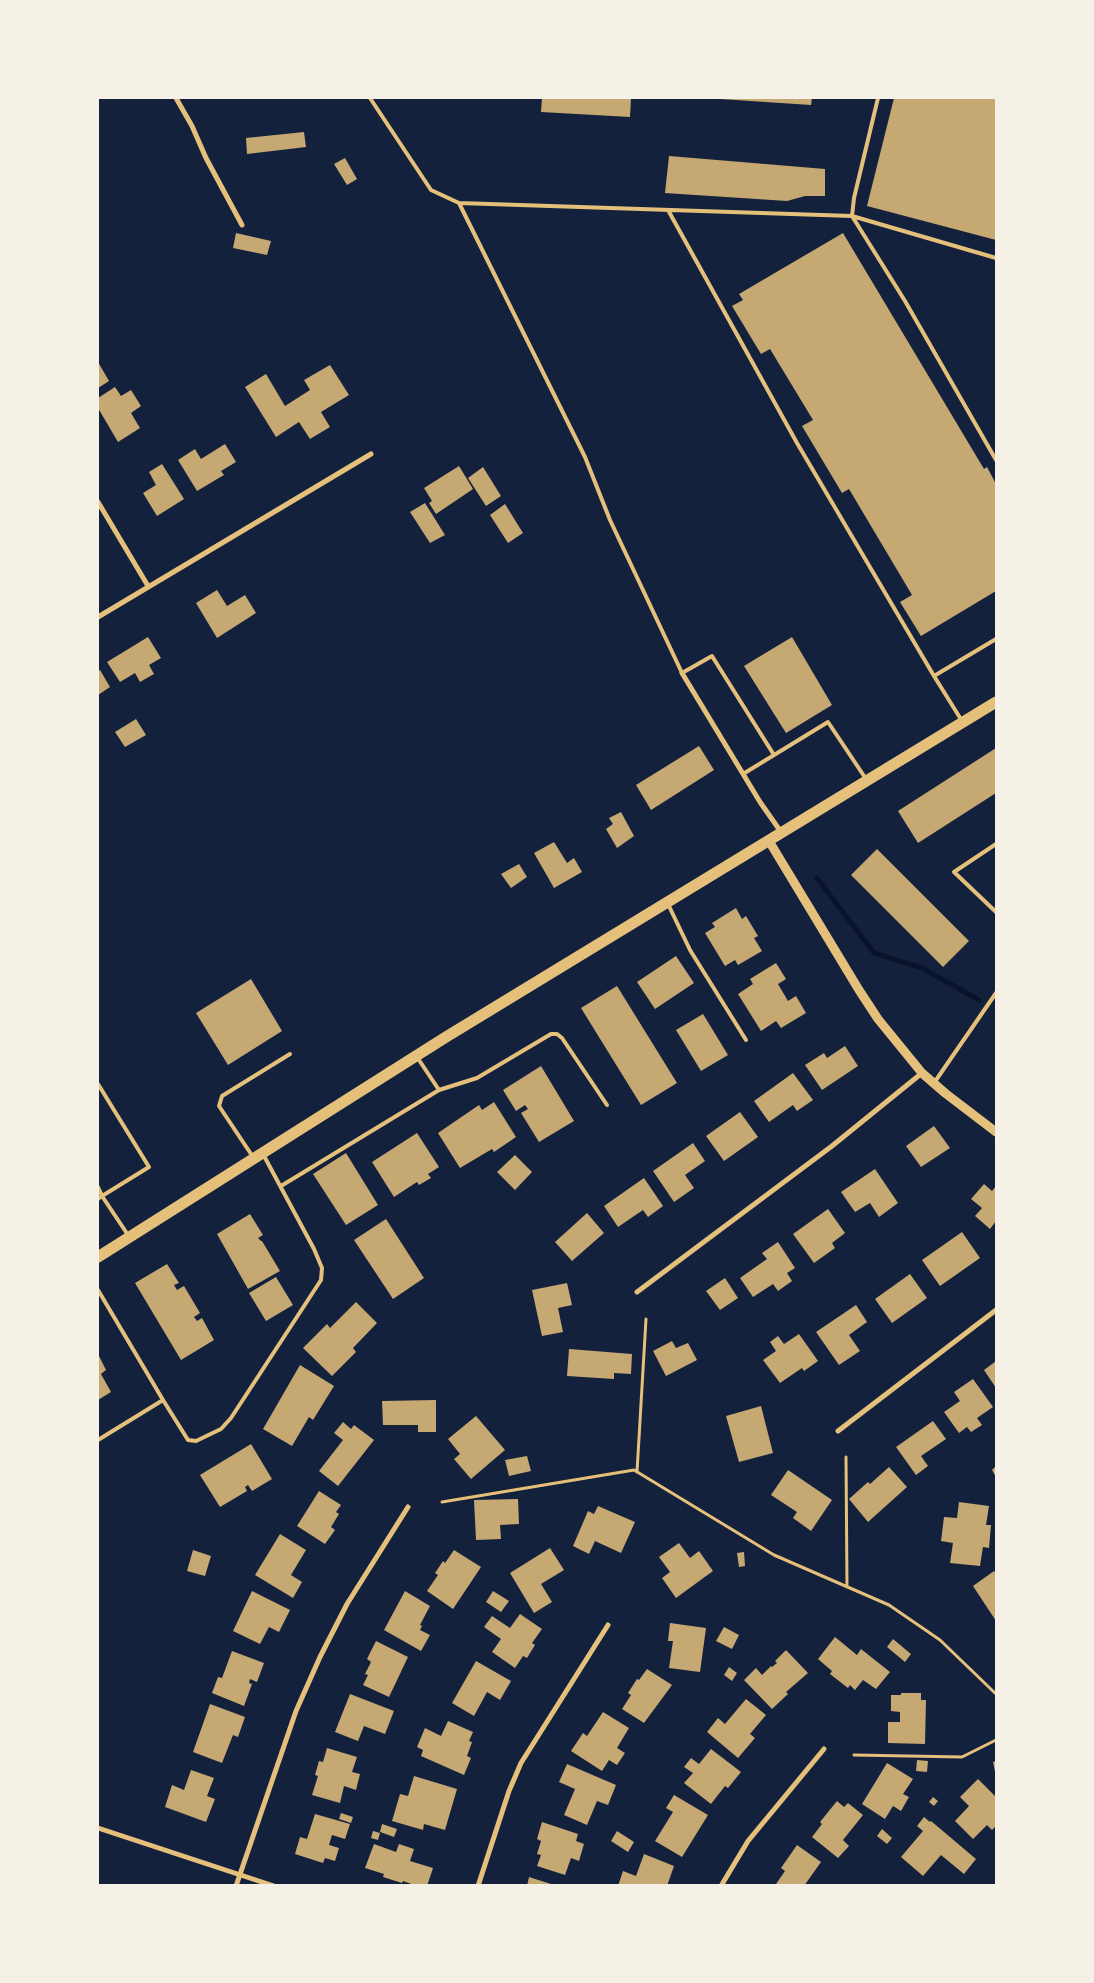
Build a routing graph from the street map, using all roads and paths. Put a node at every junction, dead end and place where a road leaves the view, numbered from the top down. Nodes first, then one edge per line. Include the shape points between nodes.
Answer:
1 (176, 98) edge
2 (370, 98) edge
3 (878, 98) edge
4 (459, 203) junction
5 (668, 210) junction
6 (852, 216) junction
7 (242, 225) dead end
8 (996, 258) edge
9 (371, 454) dead end
10 (996, 460) edge
11 (98, 502) edge
12 (148, 586) junction
13 (98, 617) edge
14 (996, 639) edge
15 (682, 674) junction
16 (934, 676) junction
17 (996, 702) edge
18 (963, 722) junction
19 (774, 755) junction
20 (743, 774) junction
21 (867, 781) junction
22 (782, 833) junction
23 (769, 841) junction
24 (996, 844) edge
25 (667, 902) junction
26 (996, 912) edge
27 (996, 992) edge
28 (746, 1040) dead end
29 (290, 1054) dead end
30 (416, 1056) junction
31 (922, 1073) junction
32 (934, 1083) junction
33 (98, 1084) edge
34 (439, 1090) junction
35 (606, 1106) dead end
36 (996, 1132) edge
37 (257, 1155) junction
38 (281, 1186) junction
39 (98, 1187) edge
40 (102, 1196) junction
41 (98, 1199) edge
42 (129, 1237) junction
43 (98, 1257) edge
44 (98, 1290) edge
45 (637, 1292) dead end
46 (996, 1310) edge
47 (646, 1319) dead end
48 (163, 1400) junction
49 (838, 1431) dead end
50 (98, 1440) edge
51 (846, 1458) dead end
52 (637, 1472) junction
53 (442, 1502) dead end
54 (408, 1507) dead end
55 (848, 1587) junction
56 (608, 1625) dead end
57 (996, 1694) edge
58 (996, 1740) edge
59 (824, 1749) dead end
60 (854, 1755) dead end
61 (98, 1828) edge
62 (239, 1874) junction
63 (236, 1886) edge
64 (274, 1886) edge
65 (478, 1886) edge
66 (721, 1886) edge

1 - 7 street
2 - 4 lane via 430,190
3 - 6 lane
4 - 5 lane
4 - 15 lane via 585,457 610,520
5 - 6 lane
5 - 16 lane via 797,443
6 - 8 lane
6 - 10 lane
9 - 12 street
11 - 12 street
12 - 13 street
14 - 16 lane
15 - 19 lane via 712,656
15 - 20 street
16 - 18 lane
17 - 18 main road
18 - 21 main road
19 - 20 lane
19 - 21 lane via 828,722
20 - 22 street
21 - 22 main road
22 - 23 main road
23 - 25 main road
23 - 31 street via 878,1019
24 - 26 lane via 954,872
25 - 28 lane via 690,950
25 - 30 main road
27 - 32 lane
29 - 37 lane via 222,1096 219,1106
30 - 34 lane
30 - 37 main road
31 - 32 street
31 - 45 street via 832,1146
32 - 36 street
33 - 40 lane via 149,1166
34 - 35 lane via 477,1078 551,1034 557,1034
34 - 38 lane
37 - 38 lane
37 - 42 main road
38 - 48 lane via 314,1249 322,1268 321,1280 221,1429 196,1441 188,1440
39 - 40 lane
40 - 41 lane
40 - 42 lane
42 - 43 main road
44 - 48 lane
46 - 49 street
47 - 52 path
48 - 50 lane
51 - 55 path
52 - 53 path
52 - 55 path via 774,1555
54 - 62 street via 347,1604 320,1657 296,1711
55 - 57 path via 889,1605 940,1640
56 - 65 street via 521,1763
58 - 60 path via 962,1757
59 - 66 street via 748,1841
61 - 62 street
62 - 63 street
62 - 64 street

